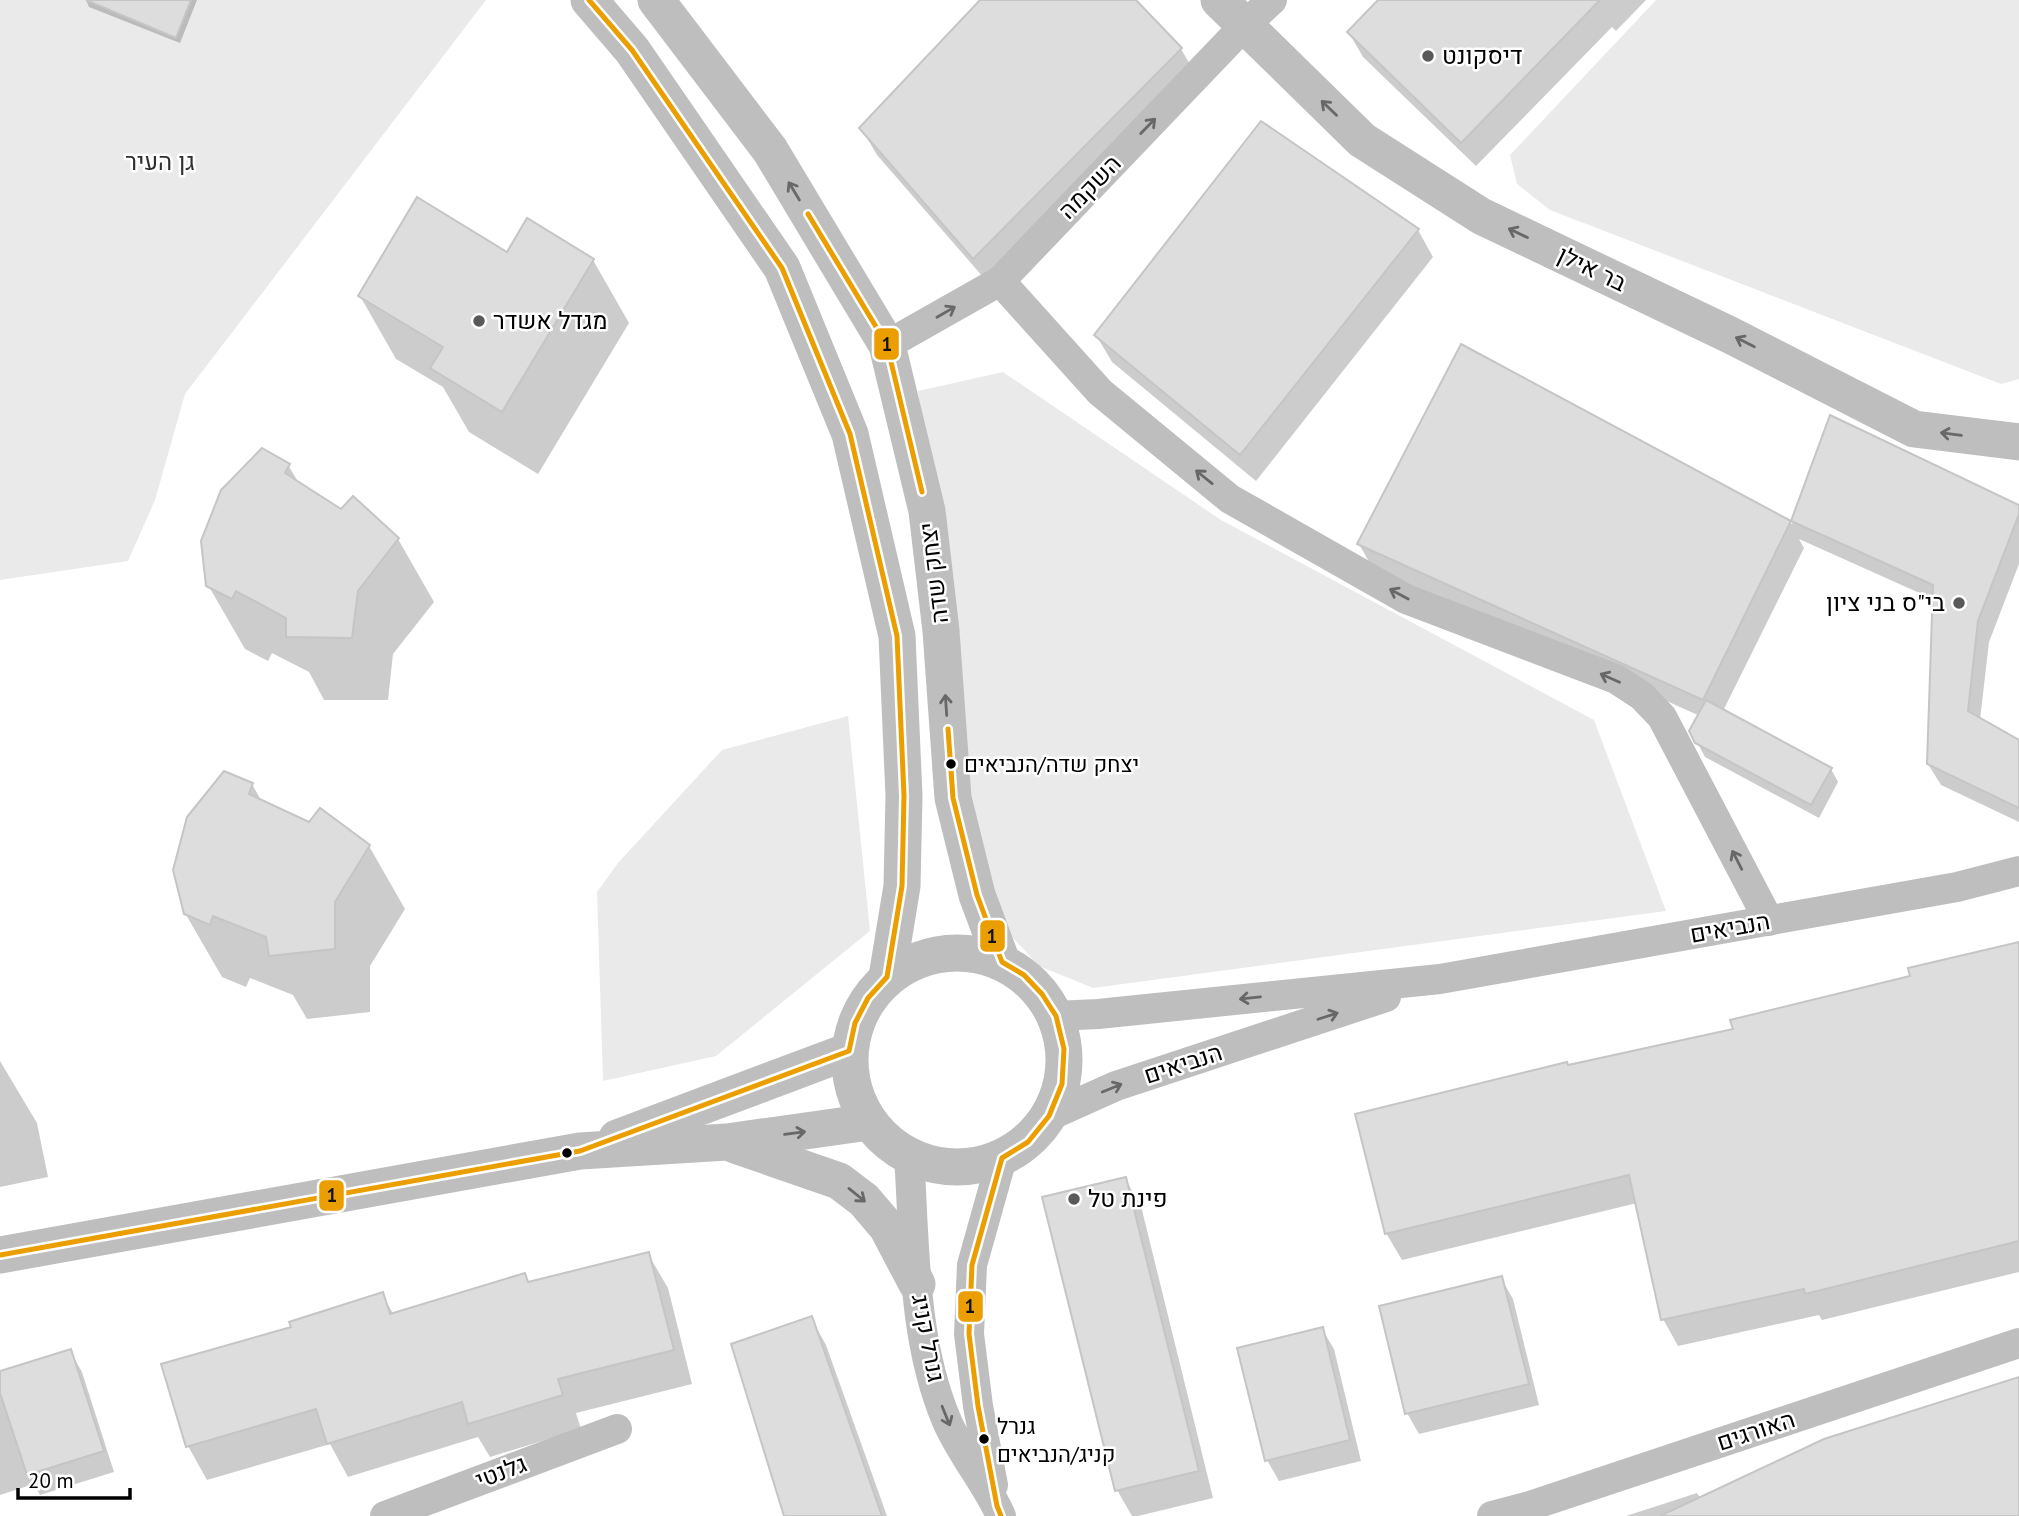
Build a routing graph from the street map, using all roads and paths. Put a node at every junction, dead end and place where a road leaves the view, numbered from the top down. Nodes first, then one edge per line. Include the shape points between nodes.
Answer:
1 (589, 0) edge
2 (656, 0) edge
3 (1219, 0) edge
4 (1272, 0) edge
5 (1244, 26) junction
6 (1000, 281) junction
7 (887, 345) junction
8 (2019, 442) edge
9 (2019, 870) edge
10 (1769, 921) junction
11 (1002, 962) junction
12 (887, 977) junction
13 (1440, 979) junction
14 (1056, 1016) junction
15 (849, 1051) junction
16 (1049, 1116) junction
17 (869, 1122) junction
18 (727, 1142) junction
19 (580, 1151) junction
20 (909, 1156) junction
21 (1002, 1158) junction
22 (0, 1255) edge
23 (917, 1284) junction
24 (2019, 1343) edge
25 (617, 1429) dead end
26 (999, 1511) edge
27 (385, 1516) edge
28 (1492, 1516) edge

1 - 12 street, יצחק שדה via 632,50 782,268 850,434 897,636 904,796 902,886
7 -> 2 street, יצחק שדה via 770,150
3 - 5 street, בר אילן
4 - 5 street, השקמה
6 -> 5 street, השקמה
8 -> 5 street, בר אילן via 1914,429 1481,216 1362,140
7 -> 6 street, השקמה
10 -> 6 street via 1667,727 1642,696 1616,679 1406,599 1230,499 1100,392
11 -> 7 street, יצחק שדה via 977,895 953,798 927,511
9 - 10 street, הנביאים via 1957,887
10 - 13 street, הנביאים
11 - 12 street via 972,953 940,953 910,962
11 - 14 street via 1042,993
12 - 15 street via 867,998
13 -> 14 street, הנביאים
16 -> 13 street, הנביאים via 1116,1086
14 - 16 street via 1064,1049 1062,1084
15 - 17 street via 853,1088
15 - 19 street
16 - 21 street via 1028,1142
18 -> 17 street
17 - 20 street
18 - 19 street
18 -> 23 street via 839,1181 864,1200 887,1227
19 - 22 street
20 - 21 street via 960,1167
20 - 23 street, גנרל קניג
21 - 26 street, גנרל קניג via 972,1265 969,1334
23 -> 26 street, גנרל קניג via 926,1358 947,1420
24 - 28 street, האורגים
25 - 27 street, גלנטי

